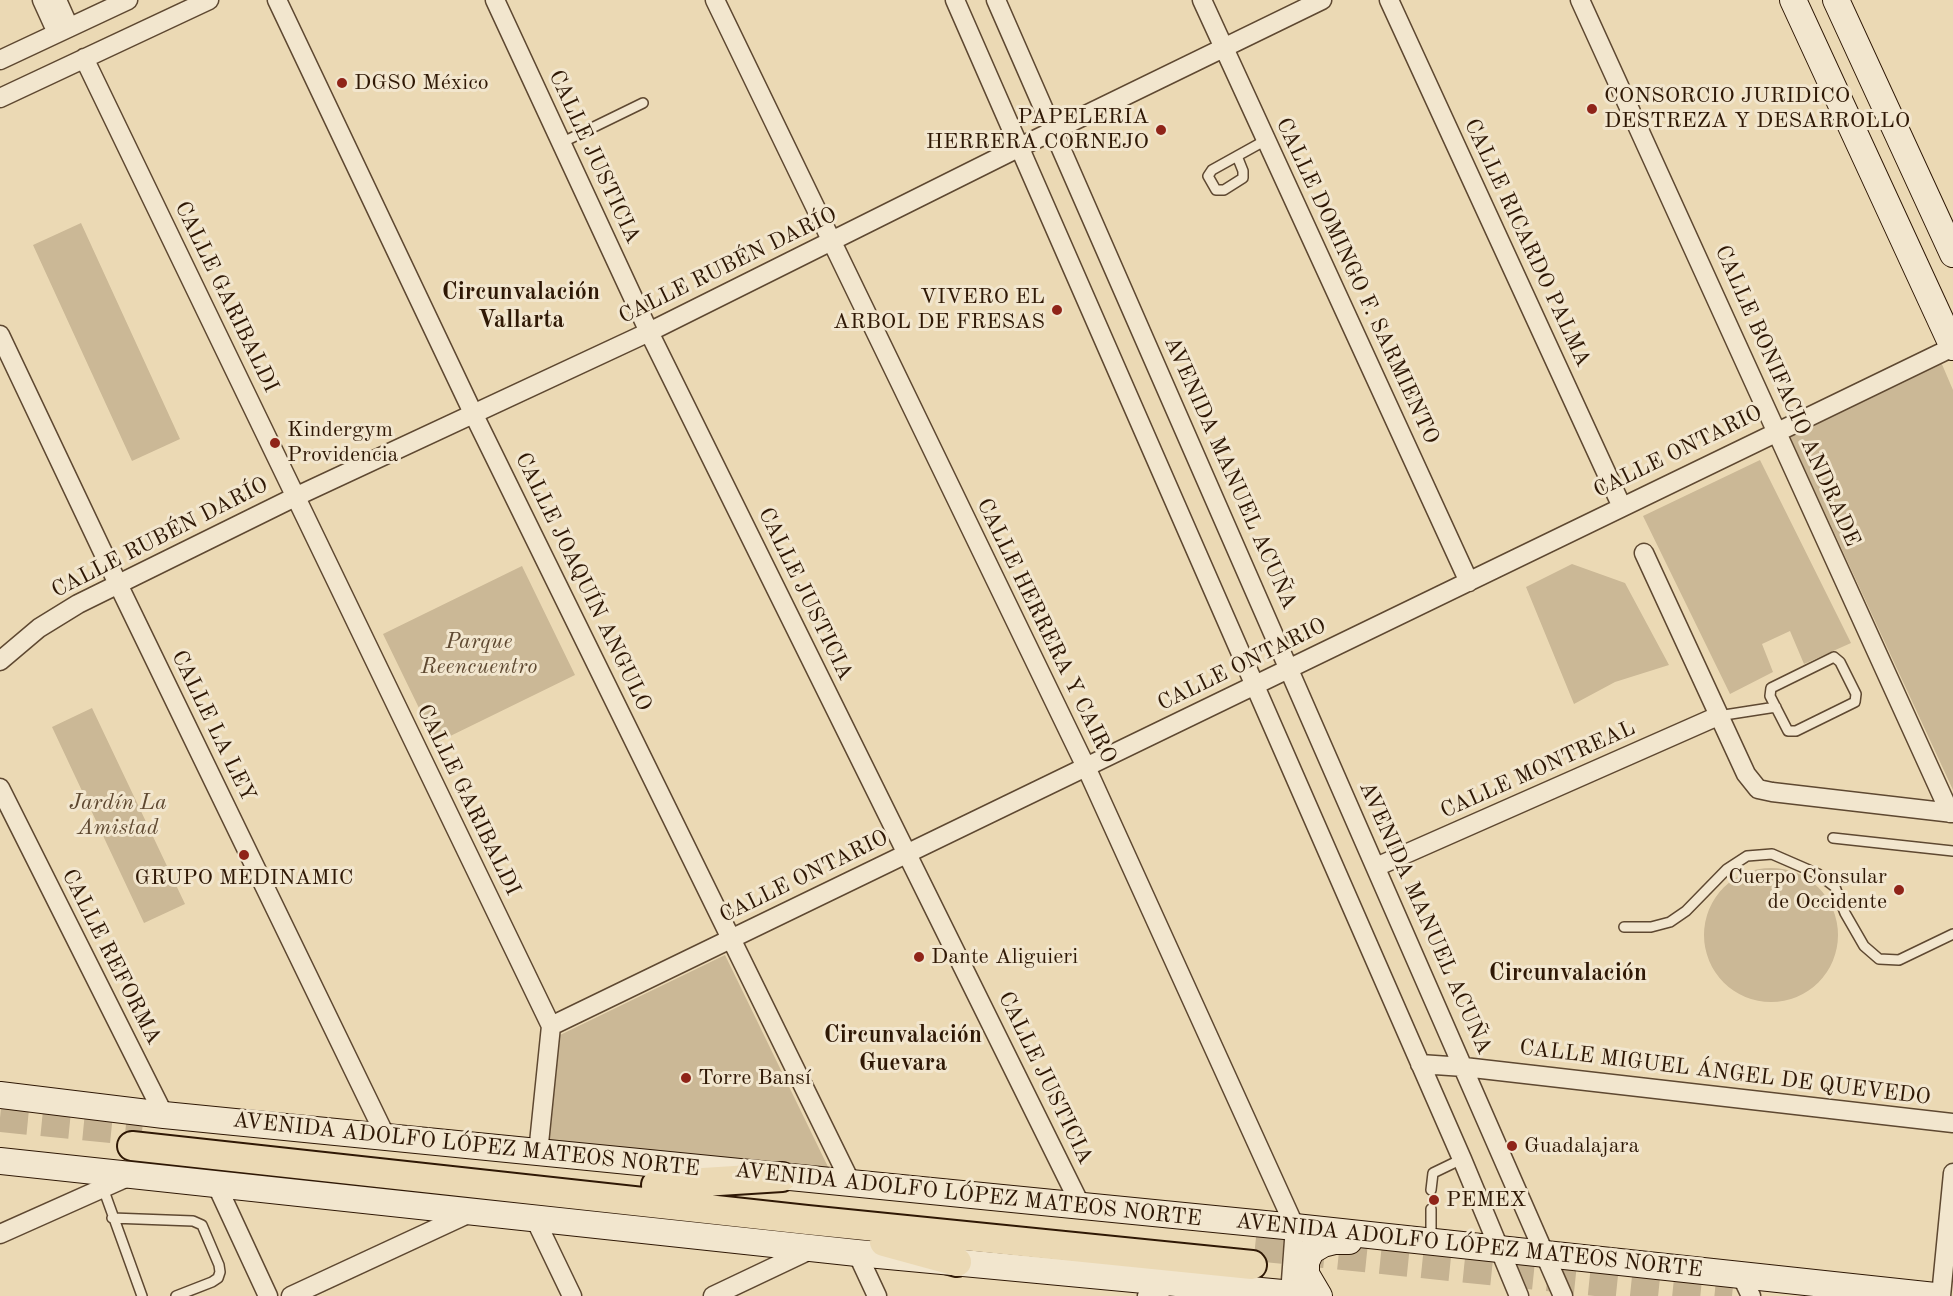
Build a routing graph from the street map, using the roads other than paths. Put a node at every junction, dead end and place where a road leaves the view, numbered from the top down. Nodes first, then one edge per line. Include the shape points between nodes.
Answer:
1 (42, 0) edge
2 (57, 0) edge
3 (128, 0) edge
4 (209, 0) edge
5 (277, 0) edge
6 (495, 0) edge
7 (715, 0) edge
8 (955, 0) edge
9 (996, 0) edge
10 (1202, 0) edge
11 (1389, 0) edge
12 (1580, 0) edge
13 (1793, 0) edge
14 (1836, 0) edge
15 (1312, 2) edge
16 (63, 30) junction
17 (1224, 48) junction
18 (84, 58) junction
19 (0, 60) edge
20 (0, 98) edge
21 (643, 103) dead end
22 (1054, 131) junction
23 (1266, 140) junction
24 (561, 143) junction
25 (1020, 147) junction
26 (1237, 156) dead end
27 (832, 242) junction
28 (1953, 254) edge
29 (649, 332) junction
30 (0, 336) edge
31 (1953, 347) edge
32 (473, 413) junction
33 (1776, 431) junction
34 (296, 497) junction
35 (1622, 507) junction
36 (1644, 553) dead end
37 (1469, 582) junction
38 (118, 584) junction
39 (0, 661) edge
40 (1290, 669) junction
41 (1254, 686) junction
42 (1776, 707) junction
43 (1718, 716) junction
44 (1086, 767) junction
45 (0, 788) edge
46 (1952, 813) edge
47 (1833, 838) dead end
48 (1953, 851) edge
49 (907, 854) junction
50 (1376, 867) junction
51 (1624, 927) dead end
52 (1953, 934) edge
53 (731, 939) junction
54 (551, 1026) junction
55 (1420, 1064) junction
56 (1464, 1067) junction
57 (0, 1095) edge
58 (164, 1115) junction
59 (1953, 1123) edge
60 (386, 1137) junction
61 (538, 1153) junction
62 (1462, 1159) junction
63 (0, 1161) edge
64 (1953, 1173) edge
65 (130, 1176) junction
66 (782, 1176) junction
67 (851, 1183) junction
68 (656, 1185) junction
69 (217, 1186) junction
70 (103, 1188) junction
71 (1431, 1190) dead end
72 (1081, 1206) junction
73 (1431, 1209) dead end
74 (472, 1212) junction
75 (112, 1218) junction
76 (535, 1219) junction
77 (1295, 1227) junction
78 (0, 1234) edge
79 (811, 1234) junction
80 (1379, 1237) junction
81 (1431, 1242) junction
82 (1500, 1250) junction
83 (857, 1253) junction
84 (1544, 1255) junction
85 (957, 1262) junction
86 (1808, 1282) junction
87 (1746, 1285) edge
88 (1180, 1288) edge
89 (1302, 1295) edge
90 (142, 1296) edge
91 (176, 1296) edge
92 (268, 1296) edge
93 (291, 1296) edge
94 (572, 1296) edge
95 (713, 1296) edge
96 (877, 1296) edge
97 (1147, 1296) edge
98 (1319, 1296) edge
99 (1519, 1296) edge
100 (1563, 1296) edge
101 (1785, 1296) edge
102 (1935, 1296) edge
103 (1941, 1296) edge

1 - 16 street
2 - 16 street
3 - 16 street
4 - 18 street
5 - 32 street, CALLE JOAQUÍN ANGULO
6 - 24 street, CALLE JUSTICIA
7 - 27 street, CALLE HERRERA Y CAIRO
8 - 25 street
9 - 22 street, AVENIDA MANUEL ACUÑA
10 - 17 street, CALLE DOMINGO F. SARMIENTO
11 - 35 street, CALLE RICARDO PALMA
12 - 33 street, CALLE BONIFACIO ANDRADE
13 - 31 main road
14 - 28 main road
15 - 17 street, CALLE RUBÉN DARÍO
16 - 19 street
17 - 22 street, CALLE RUBÉN DARÍO
17 - 23 street, CALLE DOMINGO F. SARMIENTO
18 - 20 street
18 - 34 street, CALLE GARIBALDI
21 - 24 lane
22 - 25 street, CALLE RUBÉN DARÍO
22 - 40 street, AVENIDA MANUEL ACUÑA
23 - 26 lane
23 - 37 street, CALLE DOMINGO F. SARMIENTO
24 - 29 street, CALLE JUSTICIA
25 - 27 street, CALLE RUBÉN DARÍO
25 - 41 street
27 - 29 street, CALLE RUBÉN DARÍO
27 - 44 street, CALLE HERRERA Y CAIRO
29 - 32 street, CALLE RUBÉN DARÍO
29 - 49 street, CALLE JUSTICIA
30 - 38 street, CALLE LA LEY
31 - 33 street, CALLE ONTARIO
32 - 34 street, CALLE RUBÉN DARÍO
32 - 53 street, CALLE JOAQUÍN ANGULO
33 - 35 street, CALLE ONTARIO
33 - 46 street, CALLE BONIFACIO ANDRADE
34 - 38 street, CALLE RUBÉN DARÍO
34 - 54 street, CALLE GARIBALDI
35 - 37 street, CALLE ONTARIO
36 - 43 street
37 - 40 street, CALLE ONTARIO
38 - 39 street, CALLE RUBÉN DARÍO via 39,628
38 - 60 street, CALLE LA LEY
40 - 41 street, CALLE ONTARIO
40 - 50 street, AVENIDA MANUEL ACUÑA
41 - 44 street, CALLE ONTARIO
41 - 55 street
42 - 42 lane via 1792,732 1852,704 1856,698 1834,657 1774,685 1770,692
42 - 43 lane
43 - 46 street via 1746,774 1758,789
43 - 50 street, CALLE MONTREAL
44 - 49 street, CALLE ONTARIO
44 - 77 street, CALLE HERRERA Y CAIRO
45 - 58 street, CALLE REFORMA
47 - 48 lane
49 - 53 street, CALLE ONTARIO
49 - 72 street, CALLE JUSTICIA
50 - 56 street, AVENIDA MANUEL ACUÑA
51 - 52 lane via 1670,922 1727,869 1747,856 1772,854 1818,874 1835,887 1864,946 1880,959 1899,960
53 - 54 street, CALLE ONTARIO
53 - 67 street, CALLE JOAQUÍN ANGULO
54 - 61 street
55 - 56 street, CALLE MIGUEL ÁNGEL DE QUEVEDO
55 - 62 street
56 - 59 street, CALLE MIGUEL ÁNGEL DE QUEVEDO
56 - 84 street, AVENIDA MANUEL ACUÑA
57 - 58 main road, AVENIDA ADOLFO LÓPEZ MATEOS NORTE
58 - 60 main road, AVENIDA ADOLFO LÓPEZ MATEOS NORTE
60 - 61 main road, AVENIDA ADOLFO LÓPEZ MATEOS NORTE
61 - 66 main road, AVENIDA ADOLFO LÓPEZ MATEOS NORTE
62 - 71 lane via 1433,1173
62 - 82 street
63 - 65 main road, AVENIDA ADOLFO LÓPEZ MATEOS NORTE
64 - 103 street
65 - 69 main road, AVENIDA ADOLFO LÓPEZ MATEOS NORTE
65 - 70 street
66 - 67 main road, AVENIDA ADOLFO LÓPEZ MATEOS NORTE
66 - 68 main road
67 - 72 main road, AVENIDA ADOLFO LÓPEZ MATEOS NORTE
68 - 79 main road, AVENIDA ADOLFO LÓPEZ MATEOS NORTE via 1254,1256
68 - 79 main road, AVENIDA ADOLFO LÓPEZ MATEOS NORTE via 137,1139
69 - 74 main road, AVENIDA ADOLFO LÓPEZ MATEOS NORTE
69 - 92 street
70 - 75 lane
70 - 78 street
72 - 77 main road, AVENIDA ADOLFO LÓPEZ MATEOS NORTE
73 - 81 lane
74 - 76 main road, AVENIDA ADOLFO LÓPEZ MATEOS NORTE
74 - 93 street
75 - 90 lane
75 - 91 lane via 193,1221 202,1225 219,1265 218,1278
76 - 79 main road, AVENIDA ADOLFO LÓPEZ MATEOS NORTE
76 - 94 street
77 - 80 main road, AVENIDA ADOLFO LÓPEZ MATEOS NORTE
77 - 89 street, CALLE HERRERA Y CAIRO
79 - 83 main road, AVENIDA ADOLFO LÓPEZ MATEOS NORTE
79 - 85 main road
79 - 95 street
80 - 81 main road, AVENIDA ADOLFO LÓPEZ MATEOS NORTE
80 - 98 main road via 1335,1241 1311,1251 1306,1274
81 - 82 main road, AVENIDA ADOLFO LÓPEZ MATEOS NORTE
82 - 84 main road, AVENIDA ADOLFO LÓPEZ MATEOS NORTE
82 - 99 street
83 - 85 main road, AVENIDA ADOLFO LÓPEZ MATEOS NORTE
83 - 96 street
84 - 87 main road, AVENIDA ADOLFO LÓPEZ MATEOS NORTE
84 - 100 street, AVENIDA MANUEL ACUÑA
85 - 88 main road, AVENIDA ADOLFO LÓPEZ MATEOS NORTE
86 - 87 main road, AVENIDA ADOLFO LÓPEZ MATEOS NORTE
86 - 101 main road
86 - 102 main road, AVENIDA ADOLFO LÓPEZ MATEOS NORTE
88 - 89 main road, AVENIDA ADOLFO LÓPEZ MATEOS NORTE
88 - 97 street

